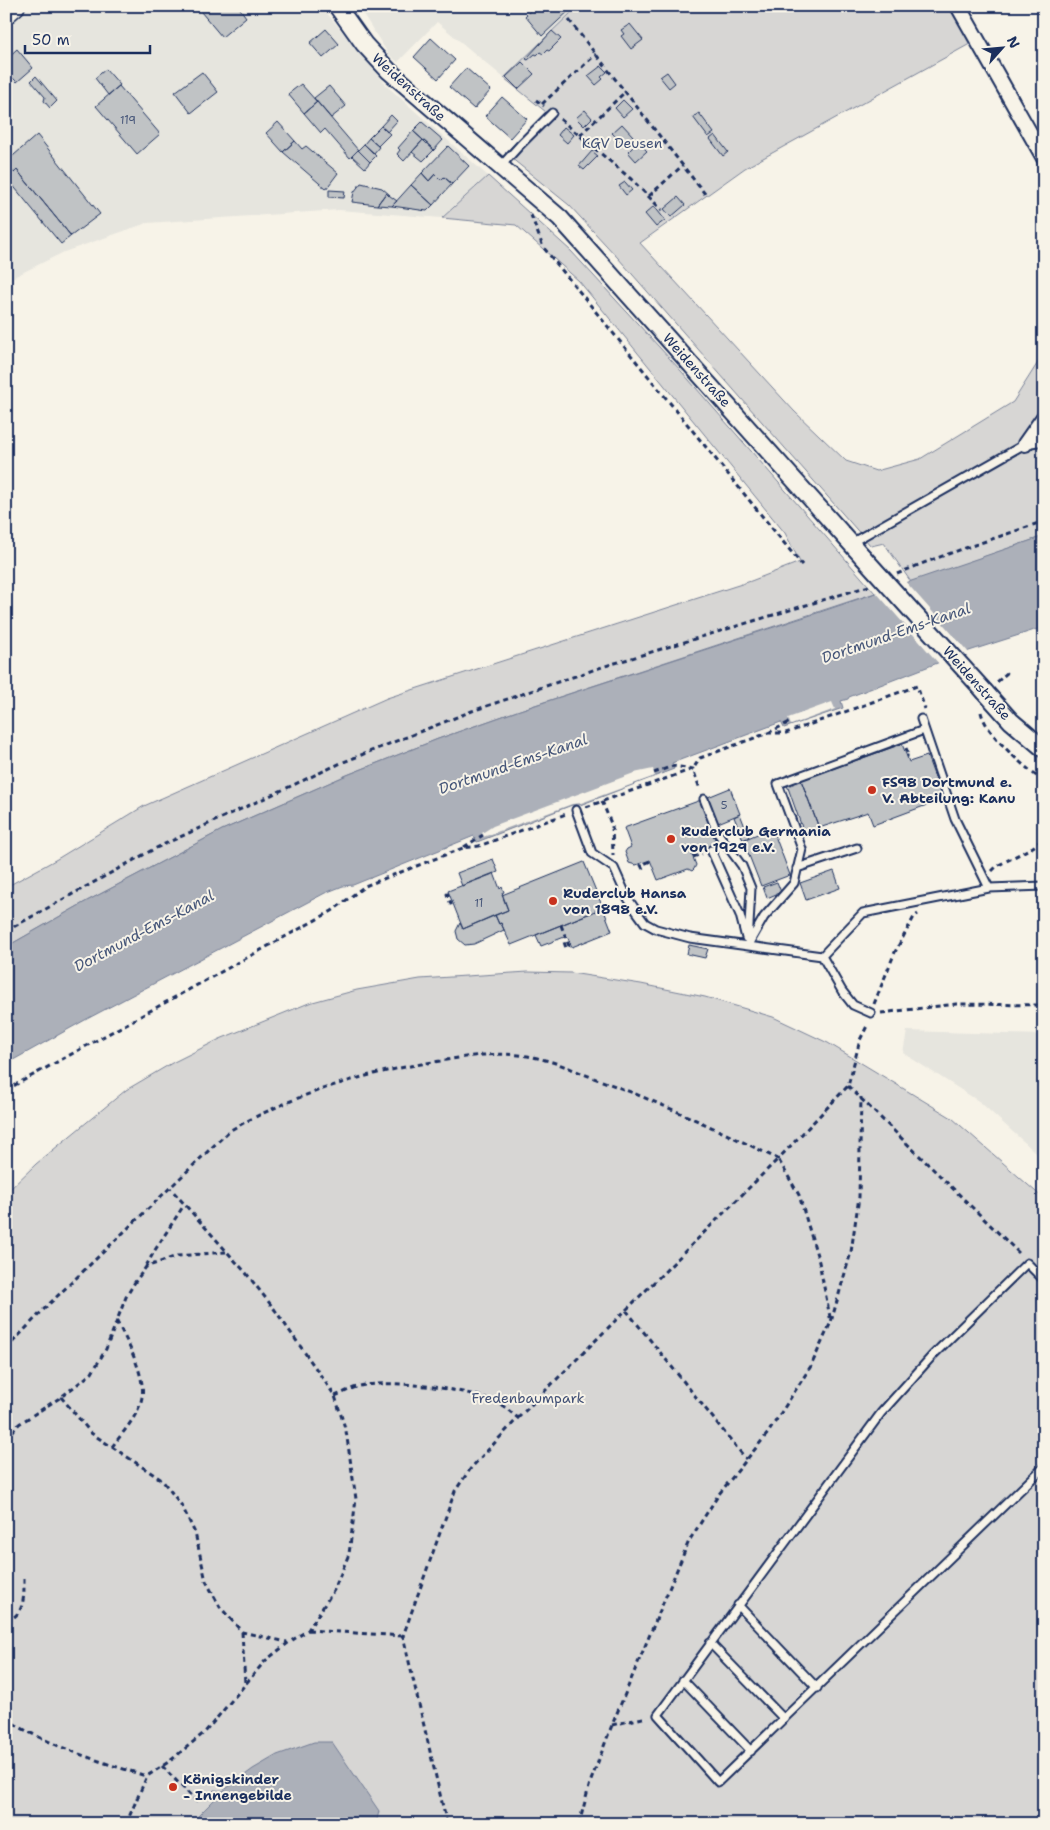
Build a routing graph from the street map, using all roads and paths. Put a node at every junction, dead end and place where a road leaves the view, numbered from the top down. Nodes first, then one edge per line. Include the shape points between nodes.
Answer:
1 (15, 6) edge
2 (337, 6) edge
3 (958, 6) edge
4 (6, 14) edge
5 (569, 20) dead end
6 (596, 54) junction
7 (626, 91) junction
8 (536, 100) dead end
9 (542, 104) junction
10 (552, 113) junction
11 (580, 135) junction
12 (1044, 158) edge
13 (683, 165) junction
14 (501, 167) junction
15 (705, 194) dead end
16 (649, 196) junction
17 (662, 210) dead end
18 (531, 214) dead end
19 (1044, 417) edge
20 (1044, 441) edge
21 (1025, 444) junction
22 (1044, 521) edge
23 (851, 543) junction
24 (802, 565) dead end
25 (891, 576) dead end
26 (874, 584) dead end
27 (982, 700) junction
28 (924, 704) dead end
29 (921, 719) dead end
30 (790, 722) dead end
31 (924, 730) junction
32 (768, 733) junction
33 (1044, 749) edge
34 (693, 768) junction
35 (654, 773) dead end
36 (1044, 782) edge
37 (704, 799) joint
38 (602, 801) junction
39 (576, 810) junction
40 (483, 835) dead end
41 (1044, 838) edge
42 (463, 848) junction
43 (856, 848) dead end
44 (711, 850) dead end
45 (650, 861) dead end
46 (614, 868) junction
47 (797, 868) junction
48 (642, 870) dead end
49 (984, 878) junction
50 (1044, 886) edge
51 (989, 888) junction
52 (449, 894) dead end
53 (936, 900) junction
54 (452, 907) dead end
55 (561, 925) dead end
56 (6, 931) edge
57 (564, 942) dead end
58 (748, 945) junction
59 (822, 956) junction
60 (1044, 1005) edge
61 (871, 1013) junction
62 (848, 1086) junction
63 (6, 1090) edge
64 (861, 1097) junction
65 (778, 1159) junction
66 (170, 1188) junction
67 (184, 1205) junction
68 (227, 1252) junction
69 (1027, 1263) junction
70 (146, 1267) junction
71 (1044, 1280) edge
72 (626, 1310) junction
73 (116, 1320) junction
74 (831, 1322) junction
75 (6, 1349) edge
76 (335, 1396) junction
77 (61, 1397) junction
78 (518, 1418) junction
79 (6, 1439) edge
80 (112, 1447) junction
81 (746, 1459) junction
82 (1044, 1467) edge
83 (24, 1579) dead end
84 (738, 1605) junction
85 (6, 1622) edge
86 (308, 1630) junction
87 (242, 1632) junction
88 (403, 1636) junction
89 (288, 1642) junction
90 (710, 1642) junction
91 (683, 1680) junction
92 (245, 1684) junction
93 (817, 1688) junction
94 (658, 1715) junction
95 (6, 1719) edge
96 (784, 1719) junction
97 (612, 1725) junction
98 (751, 1751) junction
99 (162, 1766) junction
100 (147, 1776) junction
101 (199, 1804) dead end
102 (126, 1824) edge
103 (447, 1824) edge
104 (580, 1824) edge

1 - 4 main road
2 - 14 street, Weidenstraße via 364,44 389,71
3 - 12 street
5 - 6 path
6 - 7 path
6 - 9 path
7 - 11 path
7 - 13 path
8 - 9 path
9 - 10 path
10 - 11 path
10 - 14 lane
11 - 16 path
13 - 15 path
13 - 16 path
14 - 23 street, Weidenstraße via 560,218
16 - 17 path
18 - 24 path via 543,247
19 - 21 street
20 - 21 lane
21 - 23 lane
22 - 25 path
23 - 27 street, Weidenstraße, bridge
26 - 56 path via 593,670 472,711 341,763 154,849
27 - 33 street, Weidenstraße
27 - 36 path via 983,722 1018,762
28 - 32 path via 917,686 786,733
29 - 31 lane
30 - 32 path
31 - 47 lane via 778,784 802,849
31 - 49 lane via 955,818
32 - 34 path via 700,758
34 - 35 path via 673,766
34 - 37 path
34 - 38 path
37 - 58 lane via 717,832 742,866 751,888
38 - 39 path
38 - 46 path via 612,826
39 - 42 path via 479,846
39 - 46 lane via 592,853
40 - 42 path
41 - 49 path via 996,866
42 - 63 path via 365,886 332,911
43 - 47 lane
44 - 58 lane via 740,915
45 - 48 path via 641,865
46 - 58 lane via 637,912 656,929 690,938
47 - 58 lane via 794,883 764,917
49 - 51 lane
50 - 51 lane
51 - 53 lane
52 - 54 path
53 - 59 lane via 863,913
53 - 61 path via 914,917 895,952
55 - 57 path via 569,946 566,948
58 - 59 lane
59 - 61 lane via 853,1005
60 - 61 path via 956,1004 886,1014
61 - 62 path
62 - 64 path
62 - 65 path
64 - 69 path
64 - 74 path via 859,1197 851,1252
65 - 66 path via 697,1120 544,1060 511,1055 474,1055 406,1066 331,1086 260,1114 229,1131
65 - 72 path
65 - 74 path via 799,1195 819,1262
66 - 67 path
66 - 75 path
67 - 68 path
67 - 70 path
68 - 70 path via 177,1256
68 - 76 path via 275,1310
69 - 71 lane
69 - 84 lane via 933,1355 881,1413
70 - 73 path
72 - 78 path
72 - 81 path
73 - 77 path via 106,1349 92,1372
73 - 80 path via 143,1386 136,1413
74 - 81 path via 811,1366 768,1433
76 - 78 path via 360,1386 429,1386 483,1397 500,1404
76 - 86 path via 346,1431 356,1499 349,1554 334,1590
77 - 79 path via 18,1424
77 - 80 path via 91,1433
78 - 88 path via 471,1468 456,1491
80 - 87 path via 162,1480 182,1506 195,1533 206,1581 220,1607
81 - 97 path via 689,1541
82 - 93 lane
83 - 85 path via 22,1608 15,1618
84 - 90 lane
84 - 93 lane
86 - 88 path
86 - 89 path
87 - 89 path
87 - 92 path
88 - 103 path
89 - 92 path
90 - 91 lane
90 - 96 lane
91 - 94 lane
91 - 98 lane
92 - 99 path via 205,1732
93 - 96 lane
94 - 97 path
94 - 98 lane via 718,1782
95 - 100 path via 91,1759
96 - 98 lane
97 - 104 path via 590,1783
99 - 100 path
99 - 101 path
100 - 102 path

